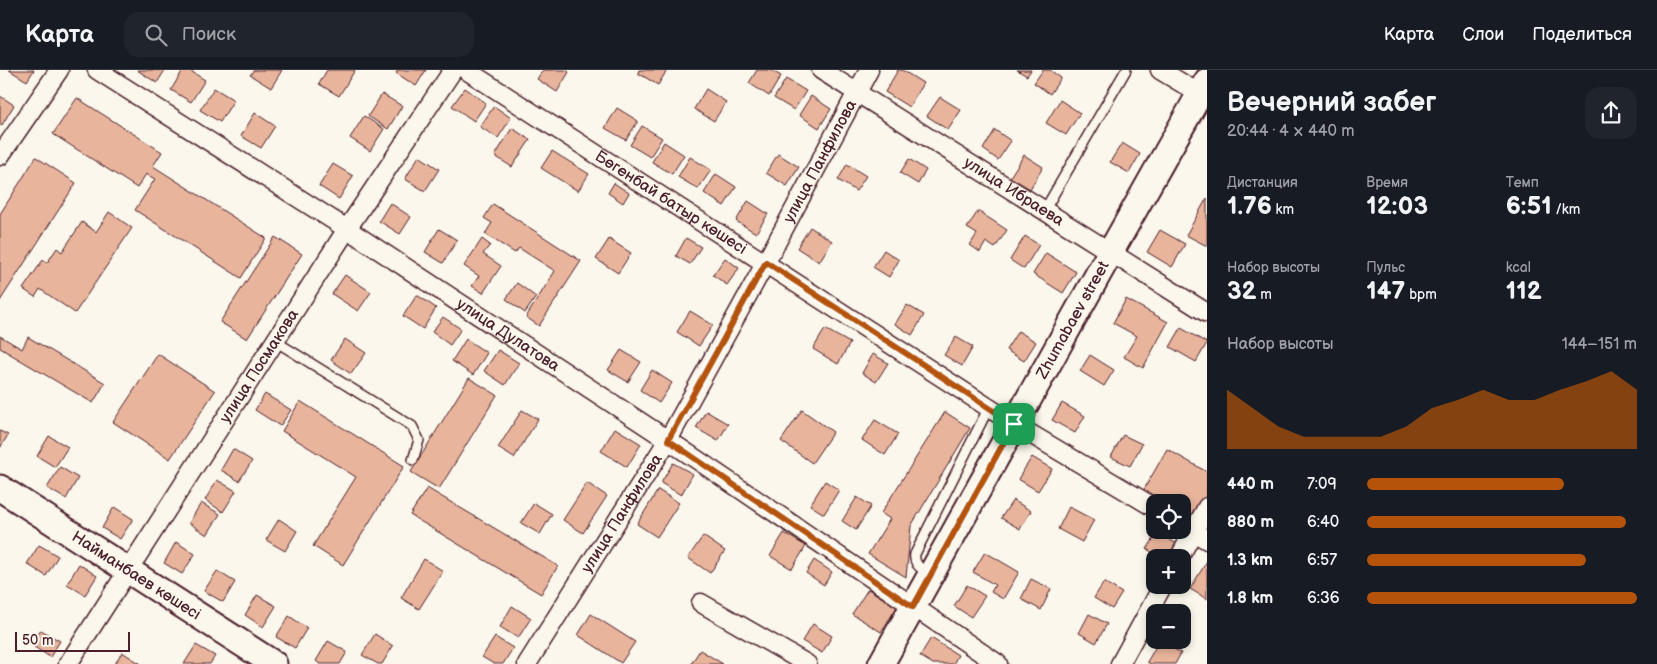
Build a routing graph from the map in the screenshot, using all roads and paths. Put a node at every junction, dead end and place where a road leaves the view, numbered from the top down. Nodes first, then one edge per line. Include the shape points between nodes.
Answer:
1 (59, 70) edge
2 (97, 70) edge
3 (453, 70) edge
4 (466, 70) edge
5 (821, 70) edge
6 (869, 70) edge
7 (1126, 70) edge
8 (1160, 70) edge
9 (1203, 88) edge
10 (856, 92) junction
11 (0, 156) edge
12 (1044, 211) junction
13 (347, 229) junction
14 (1110, 253) junction
15 (766, 262) junction
16 (1207, 313) edge
17 (275, 341) junction
18 (989, 407) junction
19 (1014, 424) junction
20 (668, 440) junction
21 (413, 460) dead end
22 (0, 488) edge
23 (1146, 503) edge
24 (1207, 507) edge
25 (1194, 532) edge
26 (1184, 549) edge
27 (128, 570) junction
28 (930, 576) junction
29 (1159, 594) edge
30 (701, 603) dead end
31 (913, 607) junction
32 (532, 662) edge
33 (68, 664) edge
34 (274, 664) edge
35 (807, 664) edge
36 (881, 664) edge
37 (998, 664) edge
38 (1120, 664) edge

1 - 11 street
2 - 13 street, улица Дулатова
3 - 13 street, улица Посмакова
4 - 15 street, Бөгенбай батыр көшесі
5 - 10 street, улица Ибраева
6 - 10 street, улица Панфилова
7 - 12 lane
8 - 9 street
9 - 14 street, Zhumabaev street
10 - 12 street, улица Ибраева
10 - 15 street, улица Панфилова
12 - 14 street, улица Ибраева
13 - 17 street, улица Посмакова
13 - 20 street, улица Дулатова
14 - 16 street, улица Ибраева
14 - 19 street, Zhumabaev street
15 - 18 street, Бөгенбай батыр көшесі
15 - 20 street, улица Панфилова
17 - 21 lane via 412,426 419,440
17 - 27 street, улица Посмакова
18 - 19 street, Бөгенбай батыр көшесі
18 - 28 lane via 915,554 915,564
19 - 23 street, Бөгенбай батыр көшесі
19 - 28 street, Zhumabaev street
20 - 31 street, улица Дулатова
20 - 32 street, улица Панфилова
22 - 27 street, Найманбаев көшесі
24 - 25 street
25 - 26 street
27 - 33 street, улица Посмакова
27 - 34 street, Найманбаев көшесі
28 - 31 street, Zhumabaev street
29 - 38 street
30 - 35 street
31 - 36 street, Zhumabaev street
31 - 37 street, улица Дулатова

